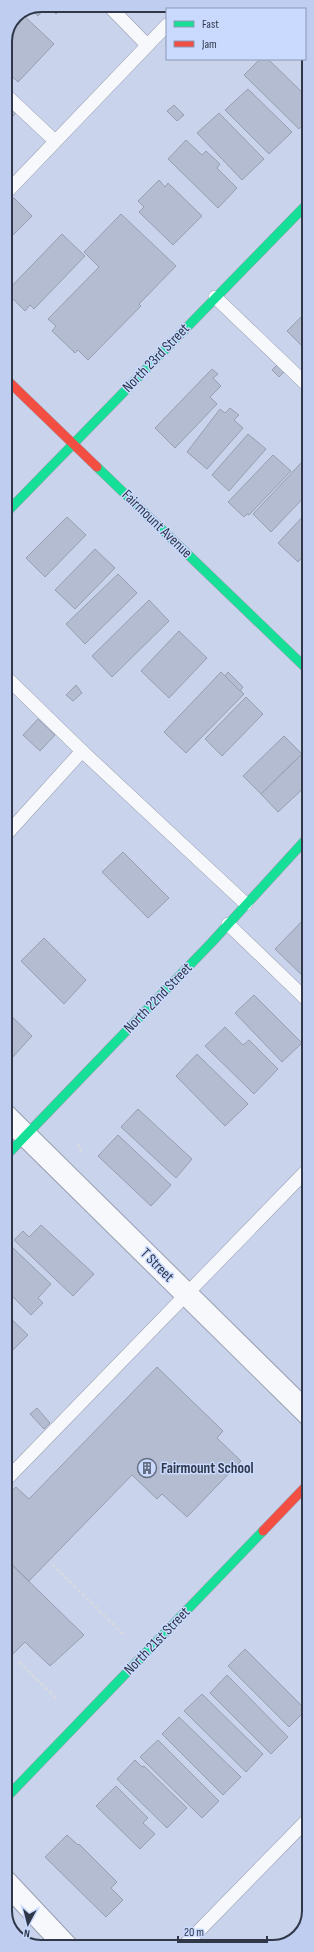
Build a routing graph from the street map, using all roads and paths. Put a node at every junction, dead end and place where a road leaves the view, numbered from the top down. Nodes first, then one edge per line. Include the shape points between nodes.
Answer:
1 (115, 12) edge
2 (166, 26) edge
3 (147, 46) junction
4 (12, 101) edge
5 (55, 141) junction
6 (12, 187) edge
7 (302, 209) edge
8 (215, 297) junction
9 (302, 380) edge
10 (12, 385) edge
11 (73, 443) junction
12 (12, 507) edge
13 (302, 664) edge
14 (12, 683) edge
15 (82, 751) junction
16 (12, 828) edge
17 (302, 844) edge
18 (246, 904) junction
19 (228, 924) junction
20 (302, 995) edge
21 (12, 1122) edge
22 (26, 1135) junction
23 (12, 1150) edge
24 (302, 1175) edge
25 (186, 1293) junction
26 (302, 1408) edge
27 (12, 1474) edge
28 (302, 1490) edge
29 (52, 1564) dead end
30 (123, 1634) dead end
31 (18, 1662) dead end
32 (58, 1700) dead end
33 (12, 1792) edge
34 (302, 1825) edge
35 (12, 1888) edge
36 (60, 1940) edge
37 (190, 1940) edge

1 - 3 lane
2 - 3 lane
3 - 5 lane
4 - 5 lane
5 - 6 lane
7 - 8 street, North 23rd Street
8 - 9 lane
8 - 11 street, North 23rd Street
10 - 11 street, Fairmount Avenue
11 - 12 street, North 23rd Street
11 - 13 street, Fairmount Avenue
14 - 15 lane
15 - 16 lane
15 - 18 lane
17 - 18 street, North 22nd Street
18 - 19 street, North 22nd Street
19 - 20 lane
19 - 22 street, North 22nd Street
21 - 22 street, T Street
22 - 23 street, North 22nd Street
22 - 25 street, T Street
24 - 25 lane
25 - 26 street, T Street
25 - 27 lane
28 - 33 street, North 21st Street
29 - 30 path
31 - 32 path
34 - 37 lane
35 - 36 street

